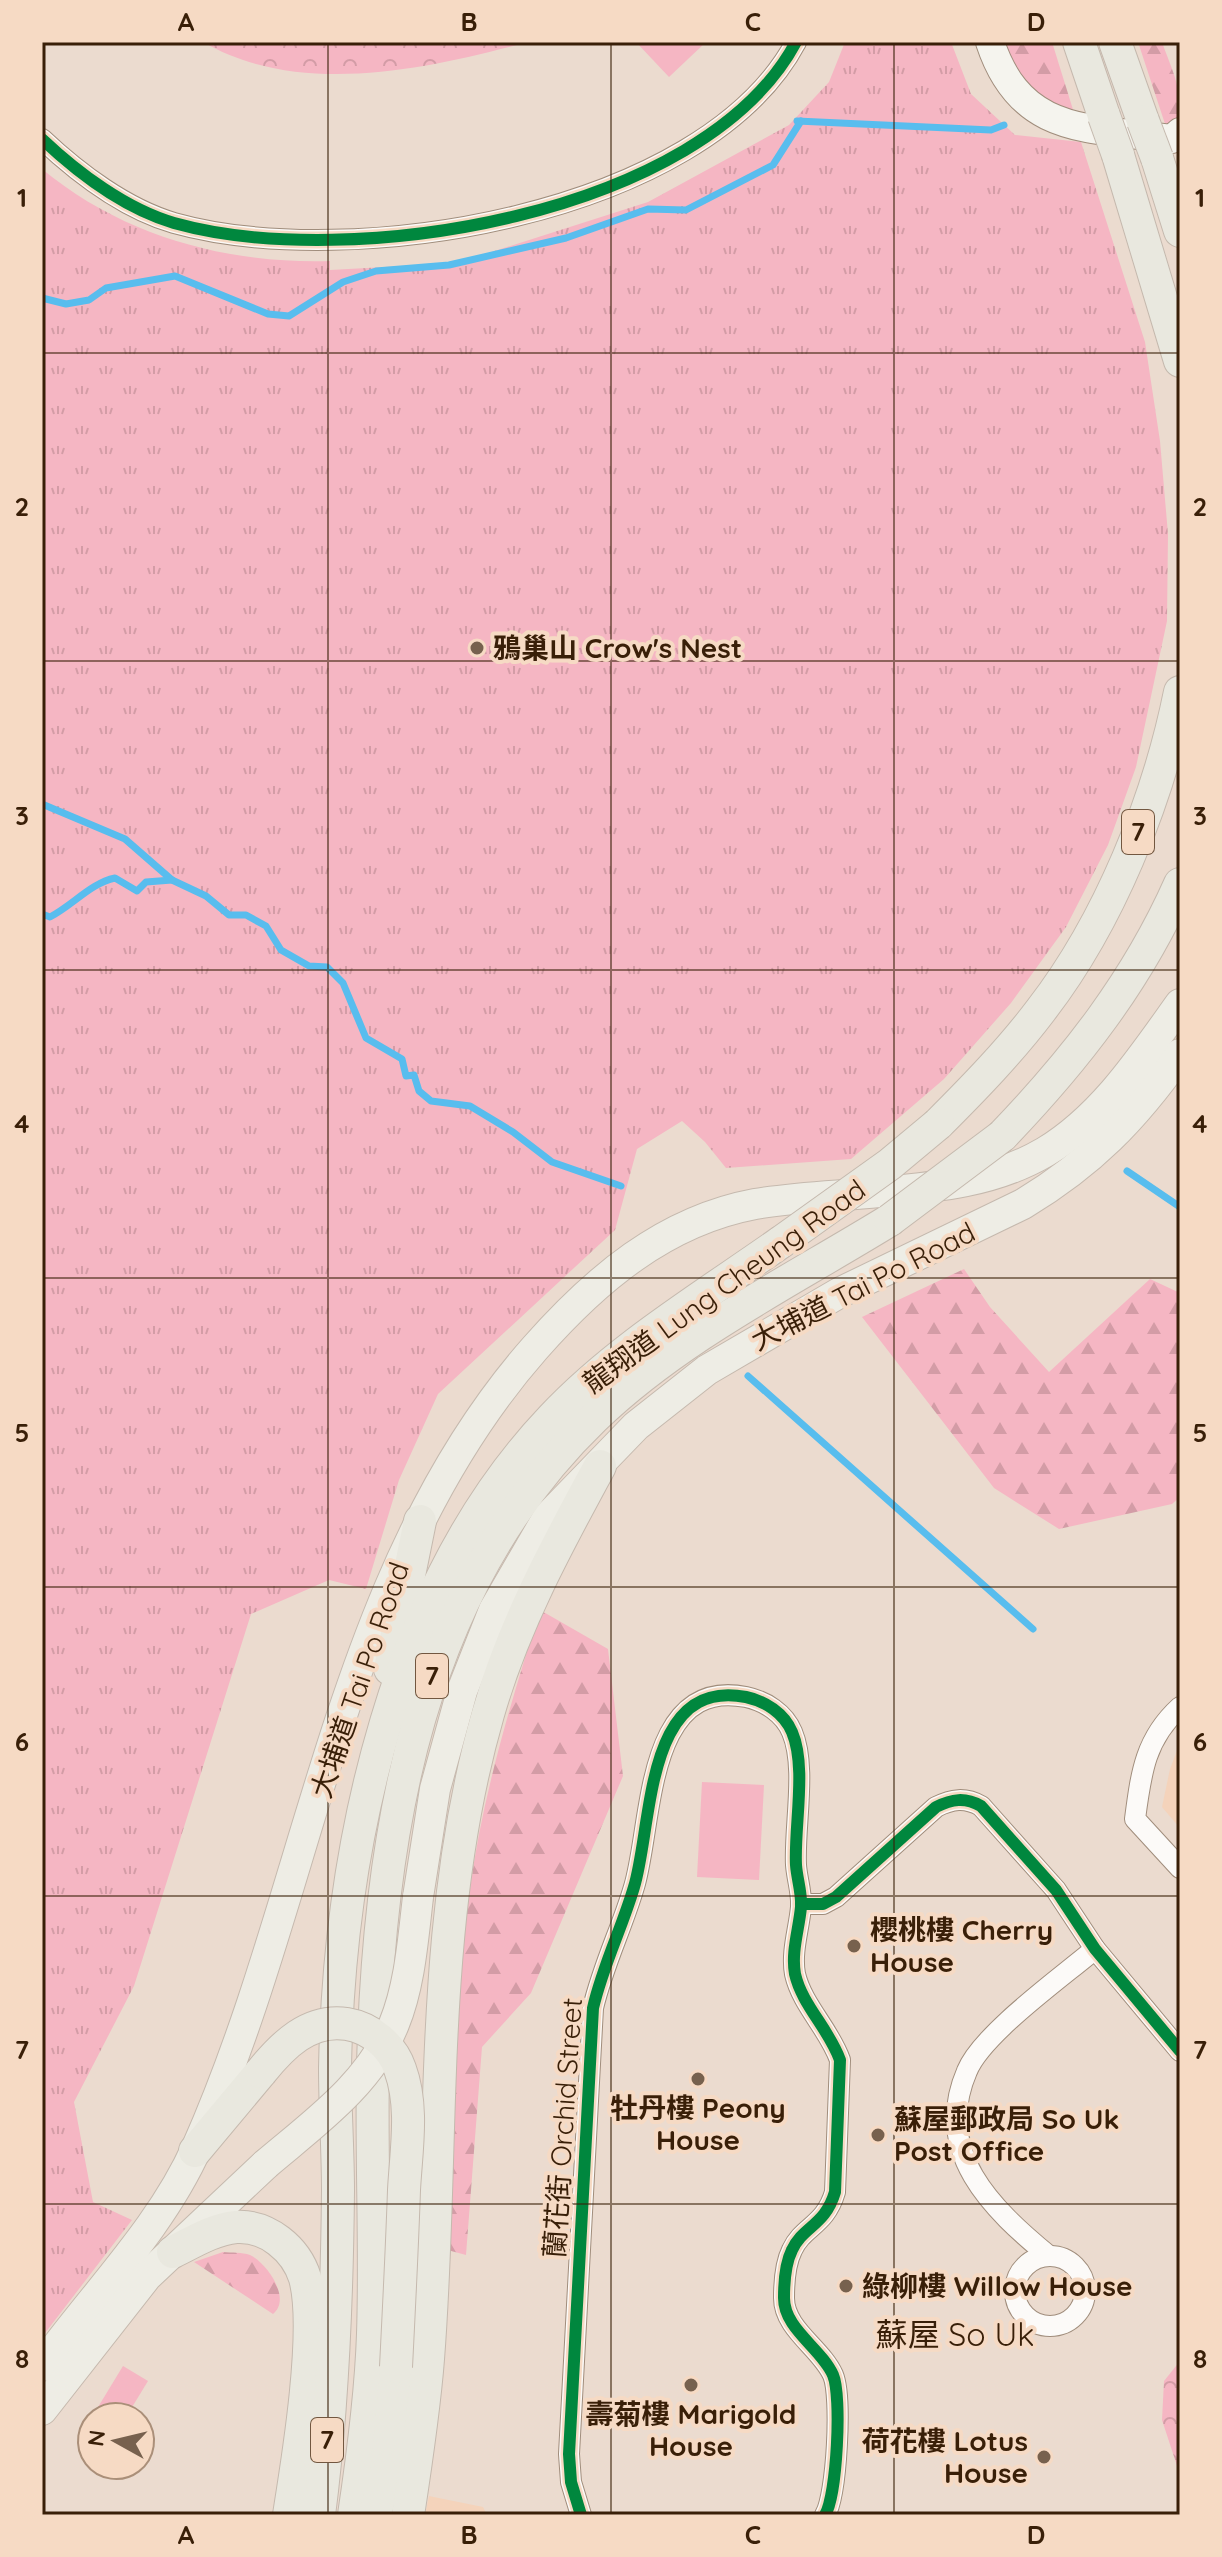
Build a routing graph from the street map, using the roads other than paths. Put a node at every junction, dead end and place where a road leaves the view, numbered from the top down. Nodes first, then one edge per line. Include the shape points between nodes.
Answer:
1 (796, 42) edge
2 (990, 42) edge
3 (1079, 42) edge
4 (1115, 42) edge
5 (42, 139) edge
6 (1172, 142) edge
7 (1180, 231) edge
8 (1180, 361) edge
9 (1180, 692) edge
10 (1180, 884) edge
11 (1180, 1004) edge
12 (1180, 1054) edge
13 (600, 1466) junction
14 (420, 1521) junction
15 (1180, 1707) edge
16 (379, 1747) junction
17 (1180, 1868) edge
18 (801, 1904) junction
19 (1095, 1949) junction
20 (1180, 2051) edge
21 (195, 2151) junction
22 (173, 2252) junction
23 (1049, 2256) dead end
24 (42, 2366) edge
25 (42, 2410) edge
26 (289, 2515) edge
27 (319, 2515) edge
28 (354, 2515) edge
29 (375, 2515) edge
30 (408, 2515) edge
31 (581, 2515) edge
32 (825, 2515) edge

1 - 5 street via 780,71 751,103 703,139 640,173 513,219 382,240 230,236 171,222 91,180
2 - 6 main road via 1008,82 1035,111
3 - 8 highway, bridge
4 - 6 highway, bridge via 1143,121
6 - 7 highway
9 - 16 highway, 龍翔道 Lung Cheung Road / 7, bridge via 1161,770 1127,858 1043,1008 938,1124 606,1368 551,1419 479,1513 441,1582
10 - 28 highway, 龍翔道 Lung Cheung Road / 7, bridge via 1127,982 1074,1058 1002,1136 890,1220 645,1373 562,1453 505,1527 447,1633 407,1755 379,1947 372,2344
11 - 14 main road, 大埔道 Tai Po Road via 1108,1099 1046,1151 1010,1169 971,1182 755,1204 709,1216 654,1241 598,1284 519,1367 477,1422
12 - 13 main road, 大埔道 Tai Po Road via 1123,1129 1059,1183 745,1345 669,1397
13 - 22 main road, 大埔道 Tai Po Road, bridge via 548,1517 478,1646 435,1789 402,1999 381,2050 348,2092
13 - 30 highway via 510,1649 488,1713 461,1837 443,1965 429,2357
14 - 16 highway
14 - 21 main road, 大埔道 Tai Po Road via 383,1599 263,1967
15 - 17 street via 1151,1741 1135,1819
16 - 27 highway, 龍翔道 Lung Cheung Road / 7 via 344,1942 335,2067 334,2365
18 - 19 street via 823,1904 836,1897 936,1807 972,1801 1056,1890
18 - 31 street, 蘭花街 Orchid Street via 796,1865 798,1749 787,1721 754,1698 730,1694 708,1699 674,1724 660,1758 637,1875 601,1974 589,2045 569,2454
18 - 32 street via 794,1972 840,2060 835,2192 830,2211 792,2247 784,2301 786,2314 824,2361 837,2389 832,2491
19 - 20 street
19 - 23 street via 988,2044 967,2069 957,2107 967,2171
21 - 24 main road, 大埔道 Tai Po Road via 142,2236
21 - 29 highway, bridge via 295,2038 331,2024 352,2025 389,2048 400,2067 408,2120 396,2367 387,2468
22 - 25 main road, 大埔道 Tai Po Road via 113,2315
22 - 26 highway via 221,2230 244,2227 277,2240 304,2274 307,2352

